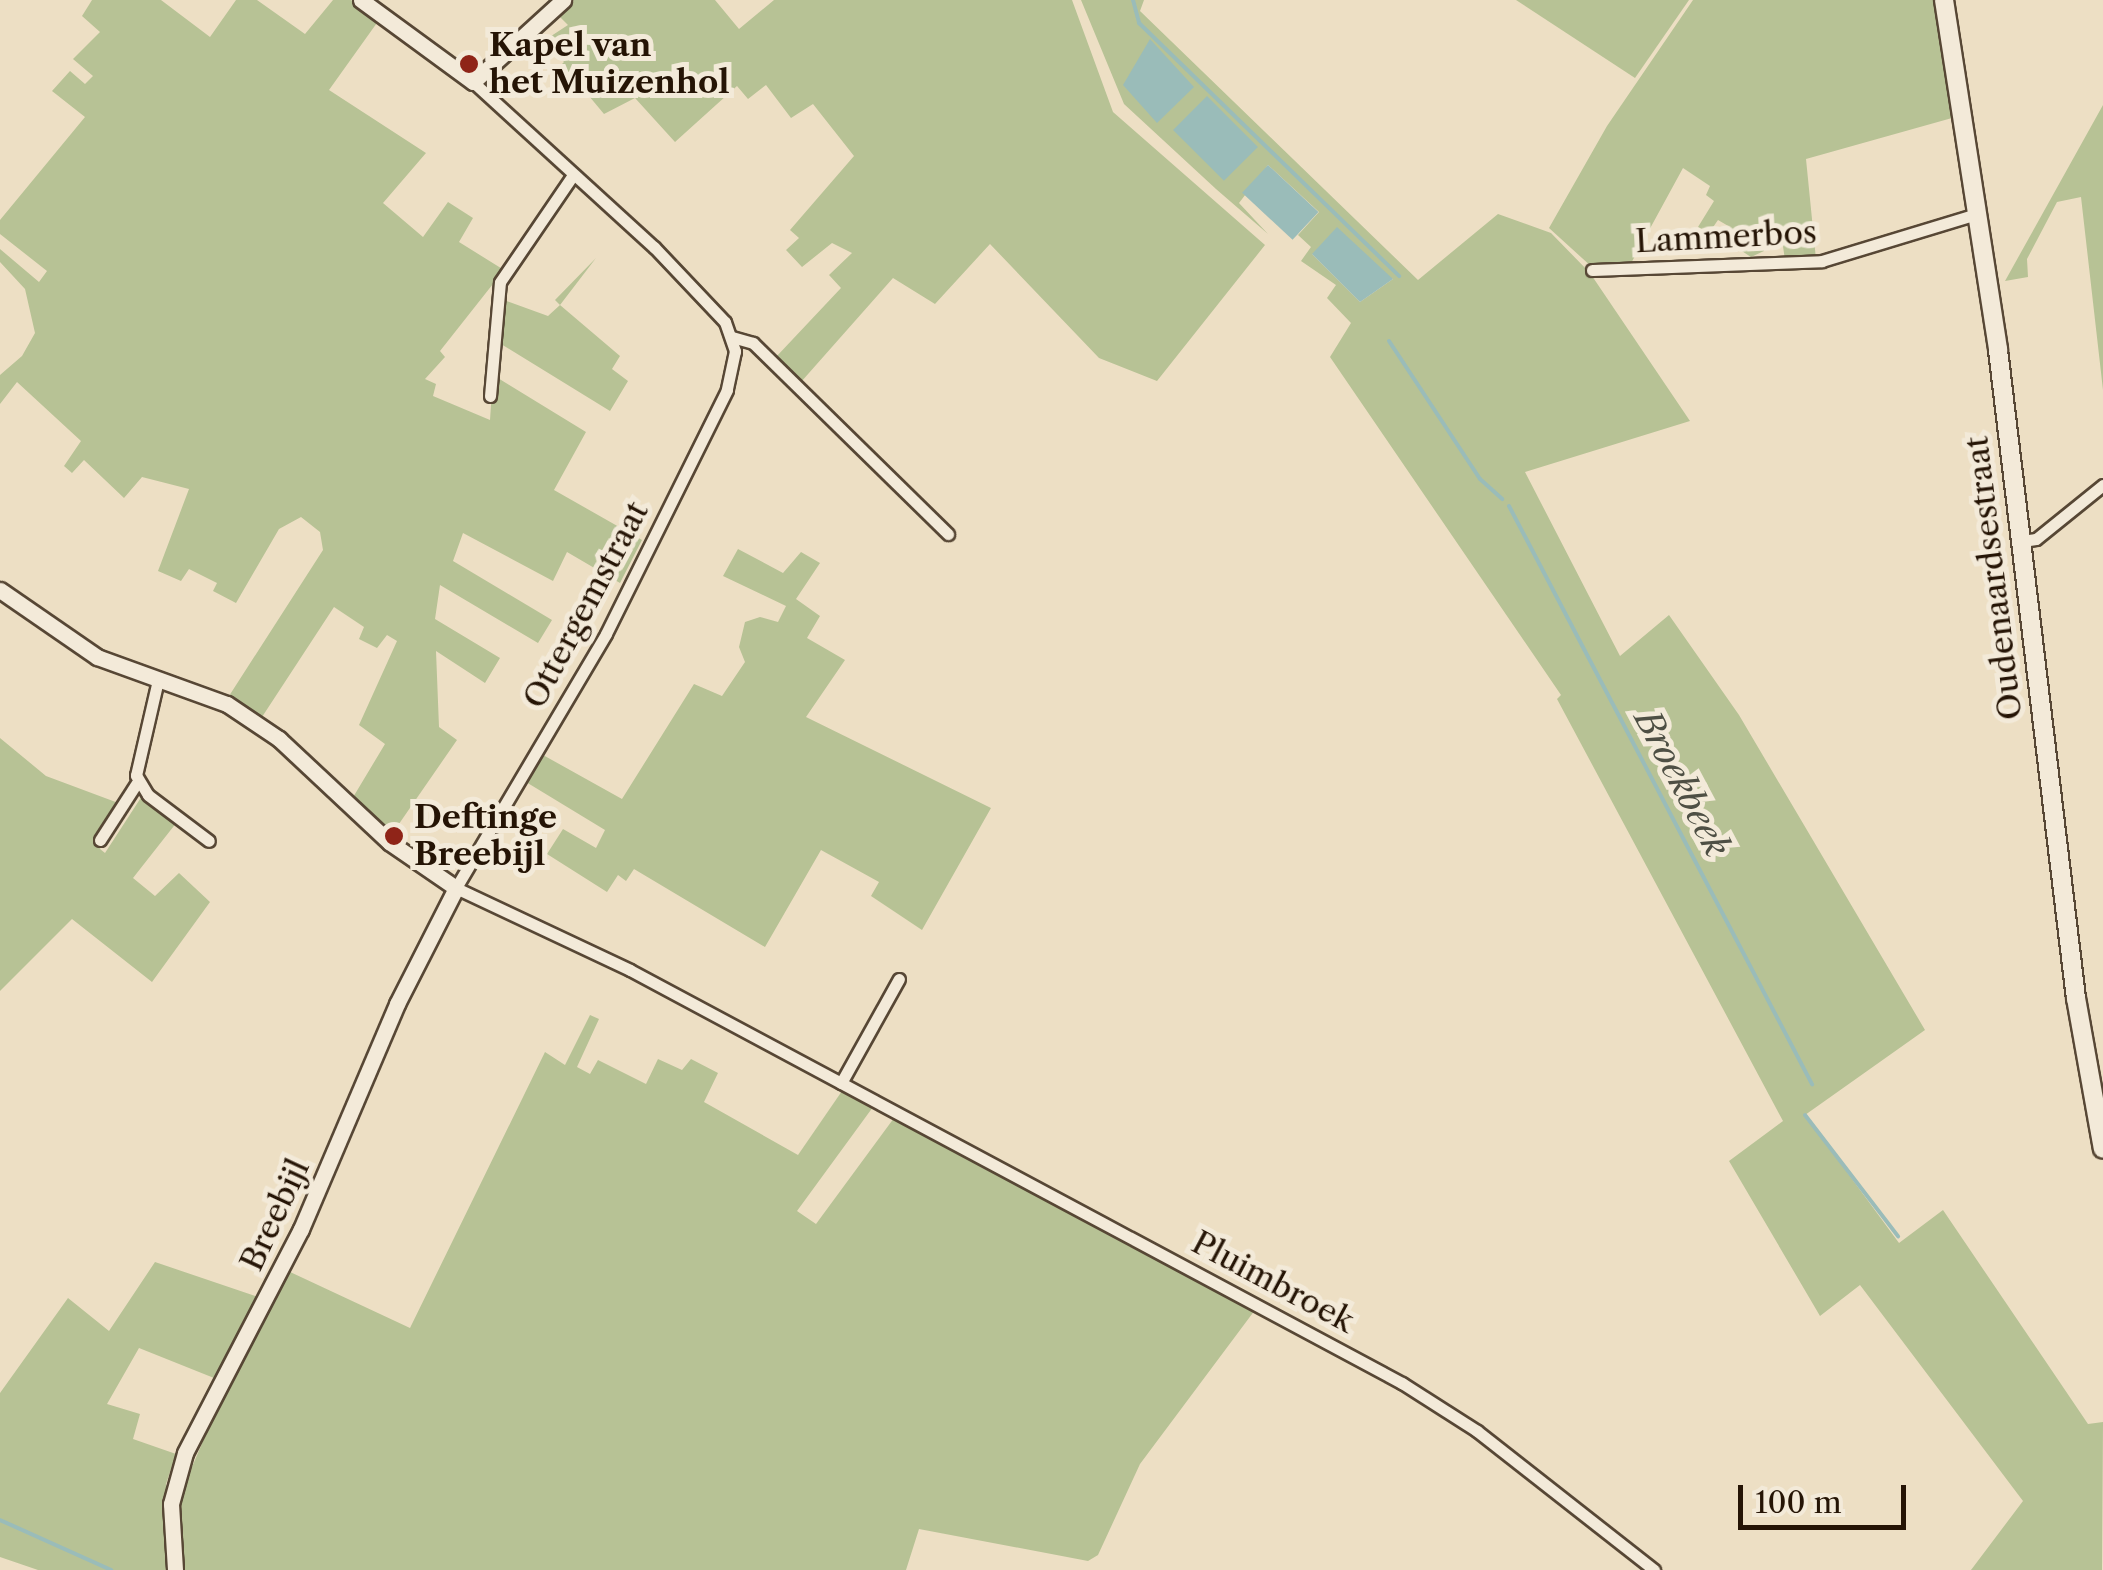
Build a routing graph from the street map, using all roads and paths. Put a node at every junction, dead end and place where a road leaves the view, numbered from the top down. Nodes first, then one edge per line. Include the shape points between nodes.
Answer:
1 (361, 0) edge
2 (564, 0) edge
3 (1944, 0) edge
4 (473, 82) junction
5 (573, 175) junction
6 (1977, 214) junction
7 (1592, 270) dead end
8 (732, 337) junction
9 (490, 396) dead end
10 (2103, 485) edge
11 (948, 534) dead end
12 (2022, 541) junction
13 (0, 590) edge
14 (158, 680) junction
15 (138, 780) junction
16 (100, 840) dead end
17 (209, 841) dead end
18 (456, 888) junction
19 (899, 979) dead end
20 (841, 1083) junction
21 (2103, 1148) edge
22 (174, 1570) edge
23 (1654, 1570) edge

1 - 4 street
2 - 4 street
3 - 6 main road, Oudenaardsestraat
4 - 5 street
5 - 8 street via 654,247
5 - 9 street via 500,282
6 - 7 street, Lammerbos via 1826,261
6 - 12 main road, Oudenaardsestraat
8 - 11 street via 754,343
8 - 18 street, Ottergemstraat via 734,368 726,390 628,590
10 - 12 street via 2036,539
12 - 21 main road, Oudenaardsestraat via 2076,998
13 - 14 street via 60,637
14 - 15 street
14 - 18 street via 227,704 280,739 389,842
15 - 16 street
15 - 17 street via 157,803
18 - 20 street, Pluimbroek via 630,970
18 - 22 street, Breebijl via 397,1004 301,1230 185,1453 171,1504
19 - 20 street
20 - 23 street, Pluimbroek via 1402,1383 1477,1431

